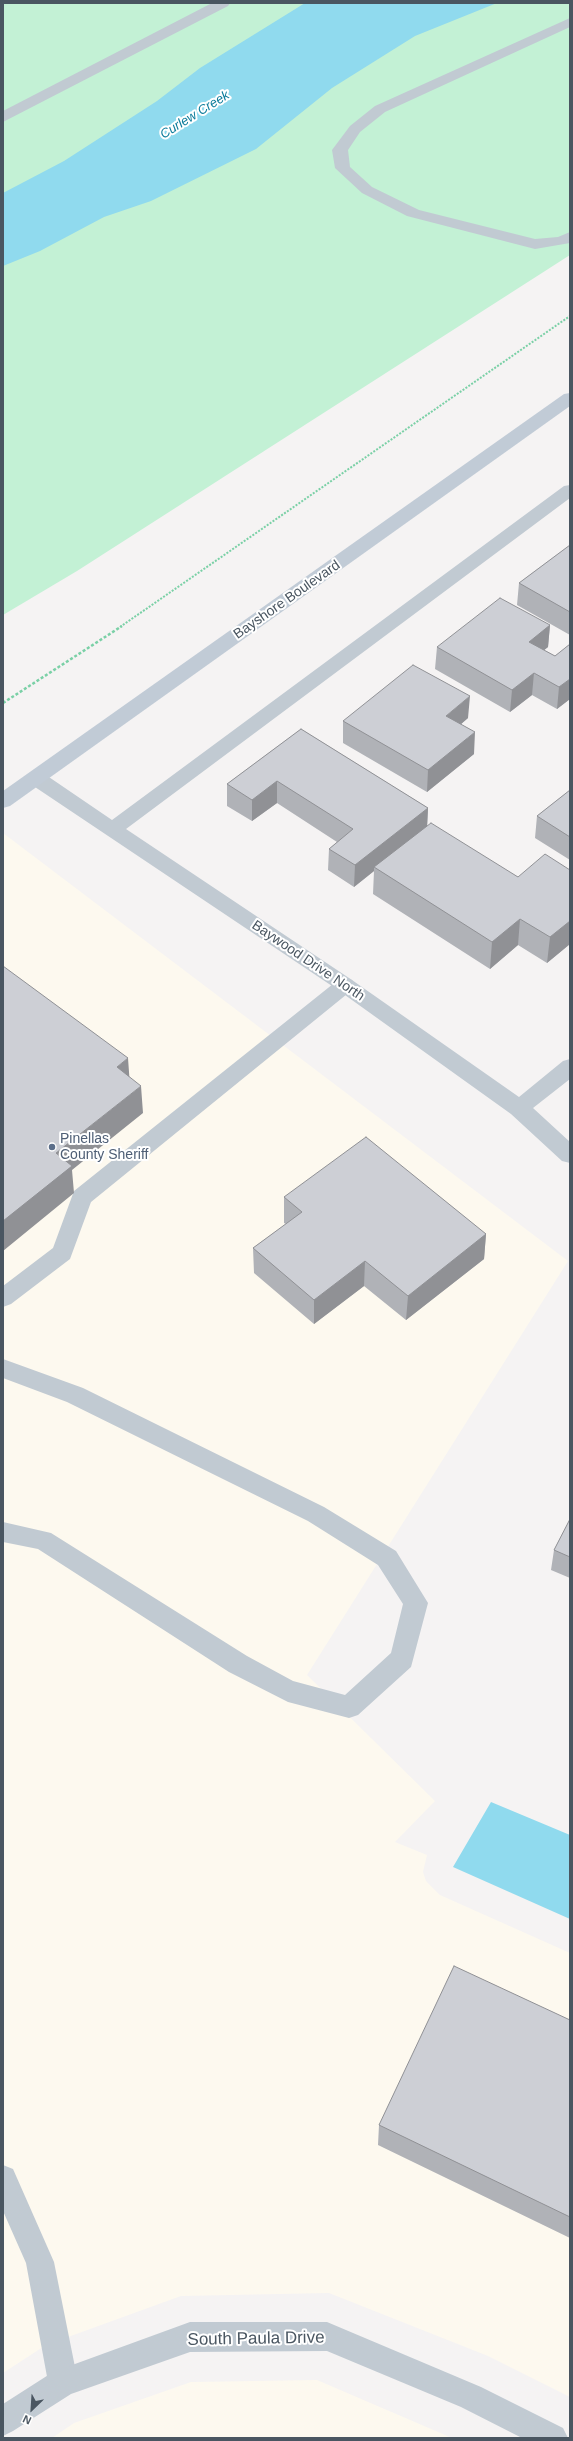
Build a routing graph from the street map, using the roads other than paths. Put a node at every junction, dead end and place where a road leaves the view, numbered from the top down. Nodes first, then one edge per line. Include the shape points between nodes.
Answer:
1 (223, 3) edge
2 (570, 22) edge
3 (3, 117) edge
4 (570, 237) edge
5 (570, 398) edge
6 (570, 490) edge
7 (36, 778) junction
8 (3, 801) edge
9 (113, 829) junction
10 (345, 985) junction
11 (570, 1067) edge
12 (519, 1108) junction
13 (570, 1155) edge
14 (3, 1298) edge
15 (3, 1368) edge
16 (3, 1532) edge
17 (3, 2179) edge
18 (63, 2382) junction
19 (3, 2421) edge
20 (553, 2438) edge

1 - 3 street
2 - 4 street via 380,109 355,129 340,150 343,168 367,190 413,213 535,244 561,241
5 - 7 main road, Bayshore Boulevard
6 - 9 street
7 - 8 main road, Bayshore Boulevard
7 - 9 street, Baywood Drive North
9 - 10 street, Baywood Drive North
10 - 12 street, Baywood Drive North
10 - 14 street via 82,1197 62,1252
11 - 12 street
12 - 13 street, Baywood Drive North
15 - 16 street via 75,1395 316,1514 387,1558 416,1603 402,1659 348,1708 288,1691 238,1664 43,1540
17 - 18 street via 40,2262
18 - 19 street, South Paula Drive
18 - 20 street, South Paula Drive via 190,2337 327,2336 471,2397

